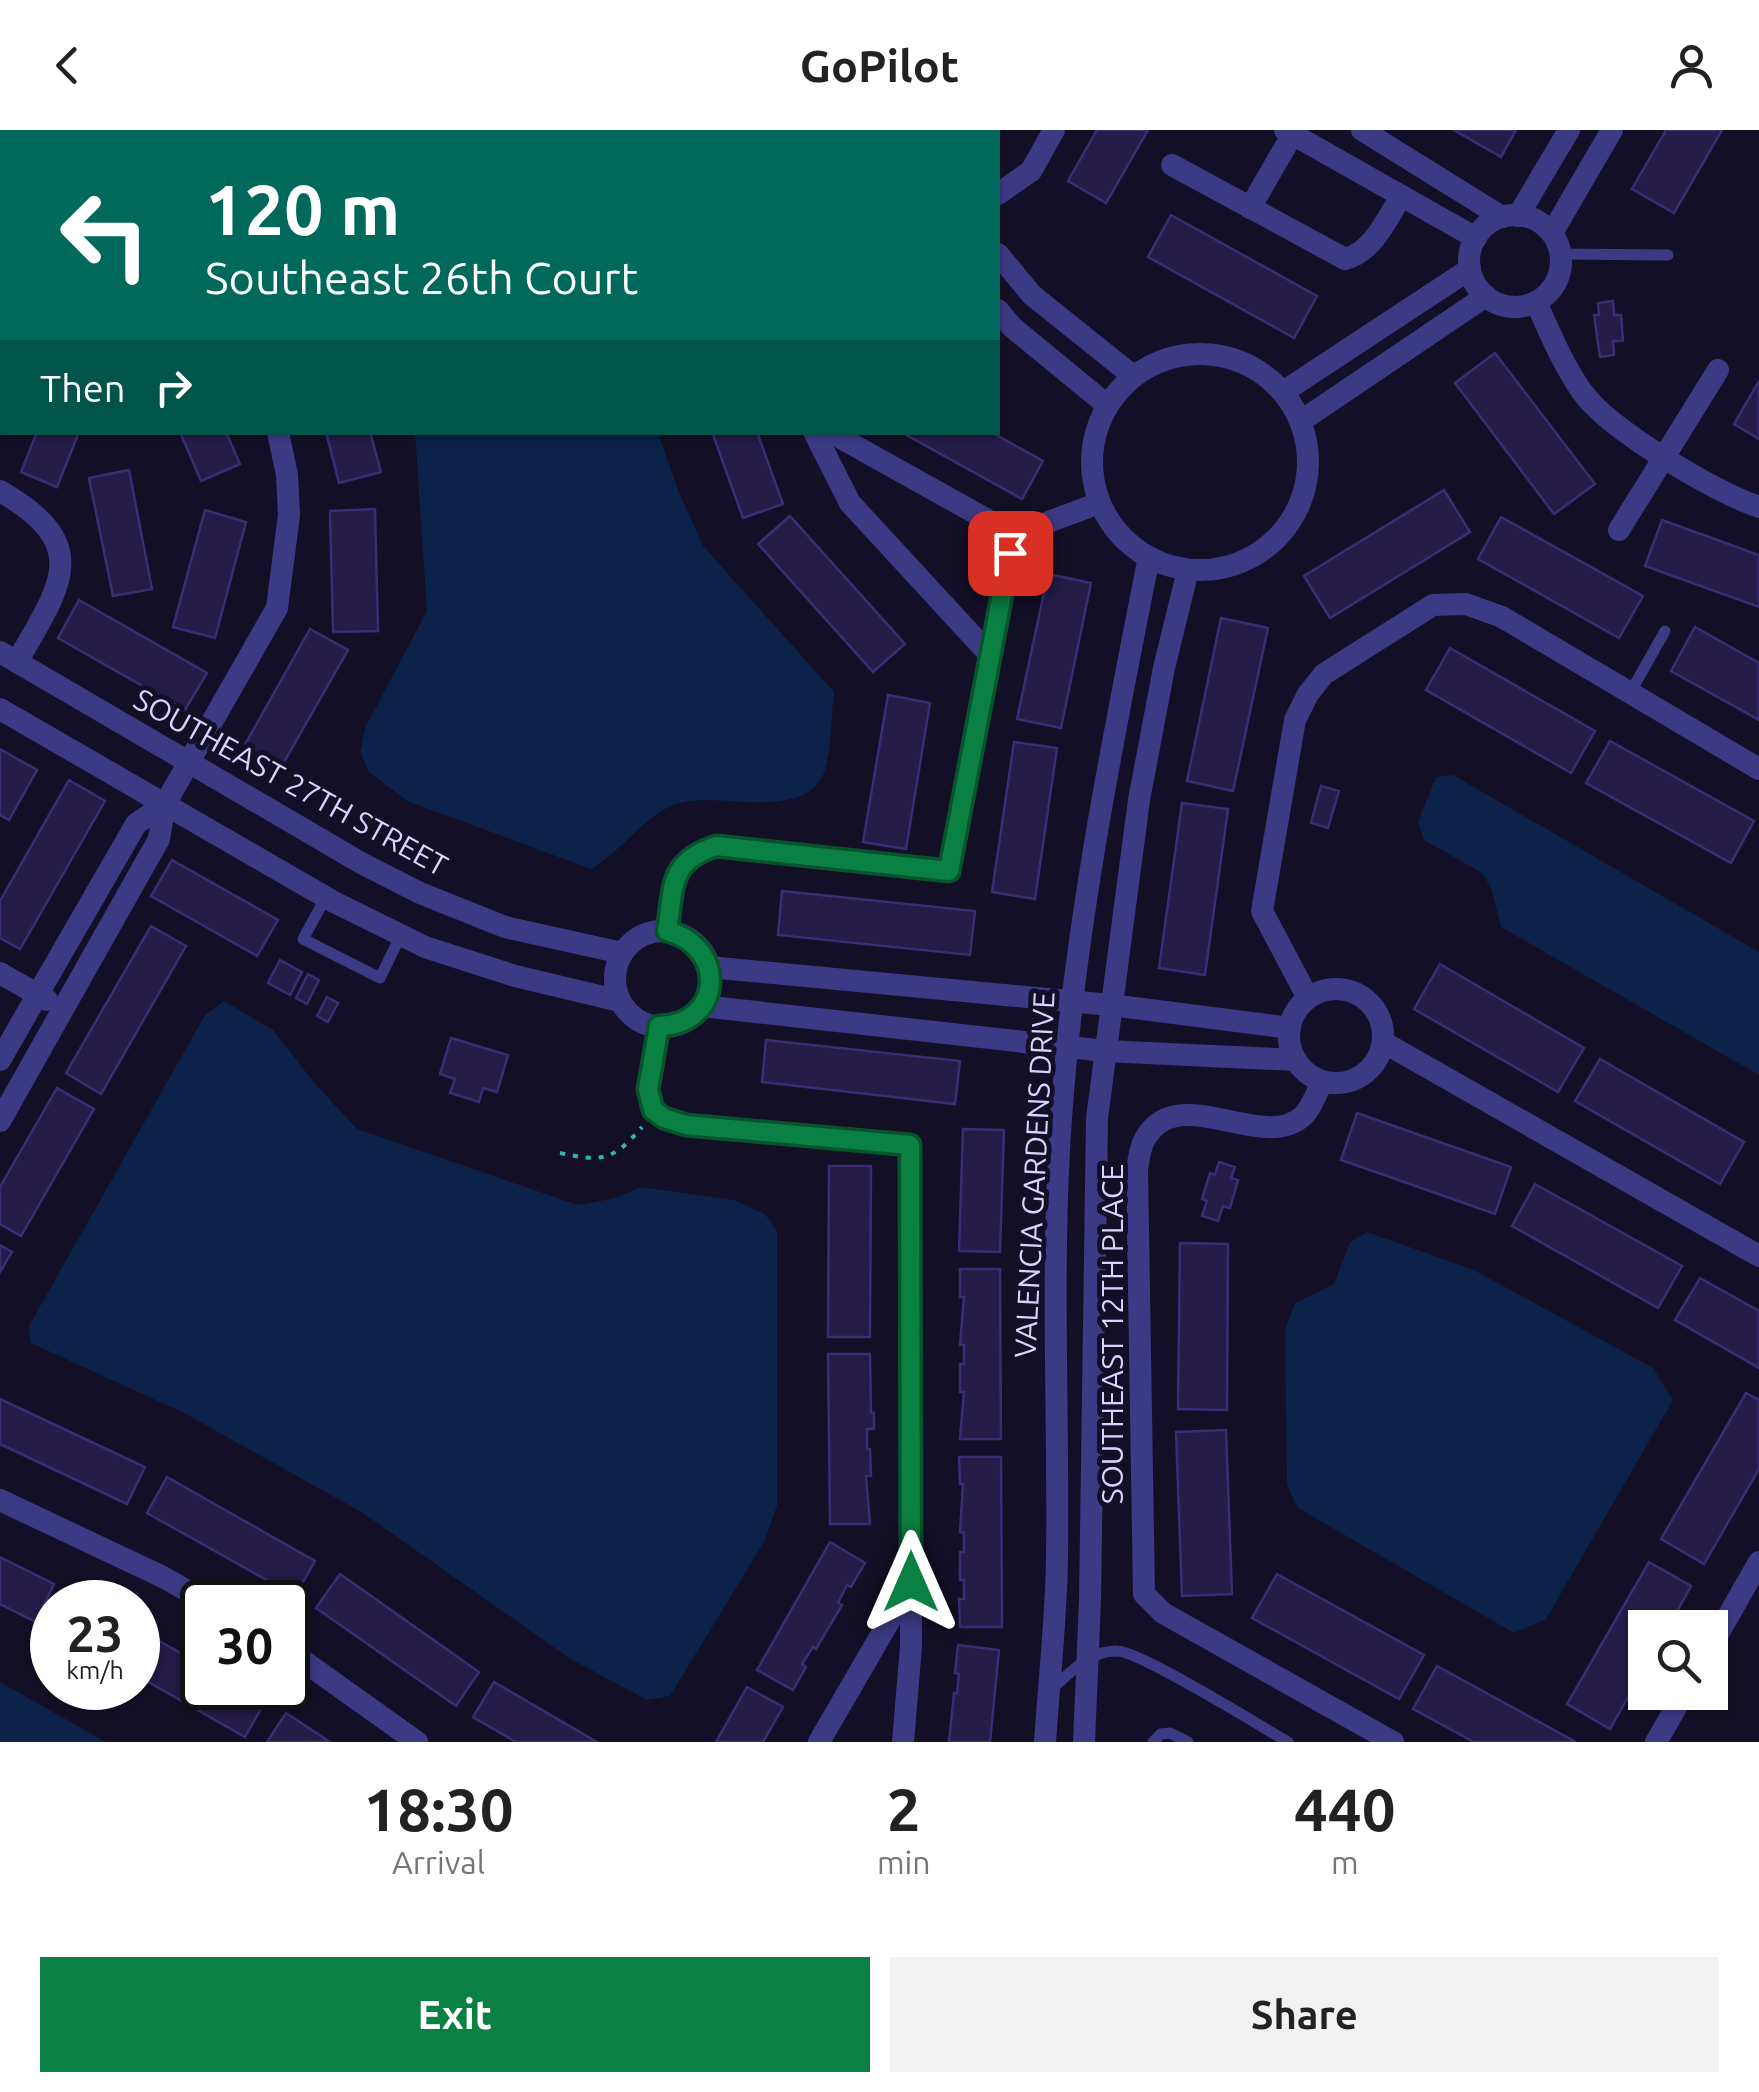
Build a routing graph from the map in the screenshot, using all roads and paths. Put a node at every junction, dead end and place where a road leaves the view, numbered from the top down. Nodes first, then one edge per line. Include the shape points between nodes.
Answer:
1 (1054, 130) edge
2 (1362, 130) edge
3 (1569, 130) edge
4 (1612, 130) edge
5 (1291, 132) edge
6 (1172, 164) dead end
7 (1000, 193) edge
8 (1401, 196) junction
9 (1250, 208) junction
10 (1510, 216) junction
11 (1476, 238) junction
12 (1556, 244) junction
13 (1668, 255) dead end
14 (1000, 256) edge
15 (1470, 269) junction
16 (1032, 295) junction
17 (1486, 296) junction
18 (1536, 302) junction
19 (1000, 308) edge
20 (1000, 312) edge
21 (1718, 370) dead end
22 (1133, 376) junction
23 (1283, 392) junction
24 (1107, 405) junction
25 (1301, 422) junction
26 (279, 435) edge
27 (816, 435) edge
28 (835, 435) edge
29 (1665, 456) junction
30 (0, 490) edge
31 (1099, 503) junction
32 (1759, 507) edge
33 (1619, 530) dead end
34 (1006, 538) junction
35 (1149, 558) junction
36 (1188, 570) junction
37 (1665, 631) dead end
38 (990, 656) junction
39 (9, 657) edge
40 (1630, 693) junction
41 (0, 709) edge
42 (190, 762) junction
43 (1759, 769) edge
44 (165, 804) junction
45 (326, 897) junction
46 (667, 931) junction
47 (401, 935) junction
48 (622, 952) junction
49 (709, 967) junction
50 (763, 972) junction
51 (0, 973) edge
52 (38, 995) junction
53 (1308, 998) junction
54 (620, 1000) junction
55 (1072, 1001) junction
56 (1111, 1004) junction
57 (702, 1006) junction
58 (63, 1009) junction
59 (757, 1011) junction
60 (659, 1026) junction
61 (1290, 1028) junction
62 (1384, 1042) junction
63 (1068, 1046) junction
64 (1105, 1050) junction
65 (0, 1060) edge
66 (1296, 1060) junction
67 (1323, 1081) junction
68 (0, 1121) edge
69 (645, 1123) dead end
70 (560, 1153) dead end
71 (1759, 1256) edge
72 (0, 1500) edge
73 (1759, 1562) edge
74 (911, 1582) junction
75 (180, 1587) edge
76 (1728, 1616) edge
77 (1088, 1658) junction
78 (310, 1666) edge
79 (1048, 1692) junction
80 (1674, 1710) edge
81 (417, 1742) edge
82 (819, 1742) edge
83 (903, 1742) edge
84 (1045, 1742) edge
85 (1084, 1742) edge
86 (1153, 1742) edge
87 (1188, 1742) edge
88 (1288, 1742) edge
89 (1394, 1742) edge
90 (1656, 1742) edge

1 - 7 street via 1031,171
2 - 10 street
3 - 10 street
4 - 12 street
5 - 8 street
5 - 9 street
6 - 9 street
8 - 9 street via 1373,240 1345,259
8 - 11 street
10 - 11 street
10 - 12 street via 1531,218
11 - 15 street
12 - 13 lane
12 - 18 street via 1556,282
14 - 16 street
15 - 17 street
15 - 23 street
16 - 19 street
16 - 22 street
17 - 18 street via 1510,307
17 - 25 street
18 - 29 street via 1585,396 1618,428
20 - 24 street
21 - 29 street
22 - 23 street via 1195,353 1258,370
22 - 24 street
23 - 25 street
24 - 31 street via 1094,436
25 - 36 street via 1308,468 1296,514 1250,558 1220,569
26 - 42 street via 289,515 277,608
27 - 38 street via 850,503
28 - 34 street via 994,524
29 - 32 street
29 - 33 street
30 - 39 street via 50,530 61,552 60,580
31 - 34 street
31 - 35 street via 1120,534
34 - 38 street via 1010,553
35 - 36 street
35 - 55 street, VALENCIA GARDENS DRIVE via 1102,798
36 - 56 street, VALENCIA GARDENS DRIVE via 1139,800
37 - 40 lane
38 - 46 street via 949,871 716,846 693,853 676,875
39 - 42 street, SOUTHEAST 27TH STREET
40 - 43 street
40 - 53 street via 1466,604 1433,605 1324,674 1295,720 1262,910
41 - 44 street
42 - 44 street
42 - 48 street, SOUTHEAST 27TH STREET via 420,892 505,927
44 - 45 street
44 - 52 street via 136,824
44 - 58 street via 159,839
45 - 47 street
45 - 47 lane via 303,939 380,978
46 - 48 street via 642,936
46 - 49 street via 694,942
47 - 54 street via 515,976
48 - 54 street via 615,976
49 - 50 street
49 - 57 street
50 - 55 street
50 - 59 street
51 - 52 street
52 - 58 street
52 - 65 street
53 - 61 street
53 - 62 street via 1322,991 1353,992 1377,1012
54 - 60 street via 643,1022
55 - 56 street
55 - 63 street, VALENCIA GARDENS DRIVE
56 - 61 street
56 - 64 street, VALENCIA GARDENS DRIVE
57 - 59 street
57 - 60 street via 684,1022
58 - 68 street
59 - 63 street
60 - 74 street via 648,1089 653,1110 664,1118 910,1145
61 - 66 street
62 - 67 street via 1356,1079
62 - 71 street
63 - 64 street
63 - 79 street, VALENCIA GARDENS DRIVE via 1054,1266 1056,1563
64 - 66 street
64 - 77 street, VALENCIA GARDENS DRIVE via 1094,1197
66 - 67 street
67 - 89 street, SOUTHEAST 12TH PLACE via 1305,1115 1290,1124 1265,1127 1185,1114 1159,1122 1144,1140 1136,1169 1144,1594 1163,1613
69 - 70 path via 614,1153 594,1160
72 - 75 street
73 - 76 street
74 - 82 street
74 - 83 street
77 - 79 lane
77 - 85 street, VALENCIA GARDENS DRIVE
77 - 88 lane via 1117,1650 1137,1657
78 - 81 street
79 - 84 street, VALENCIA GARDENS DRIVE
80 - 90 street
86 - 87 lane via 1161,1734

